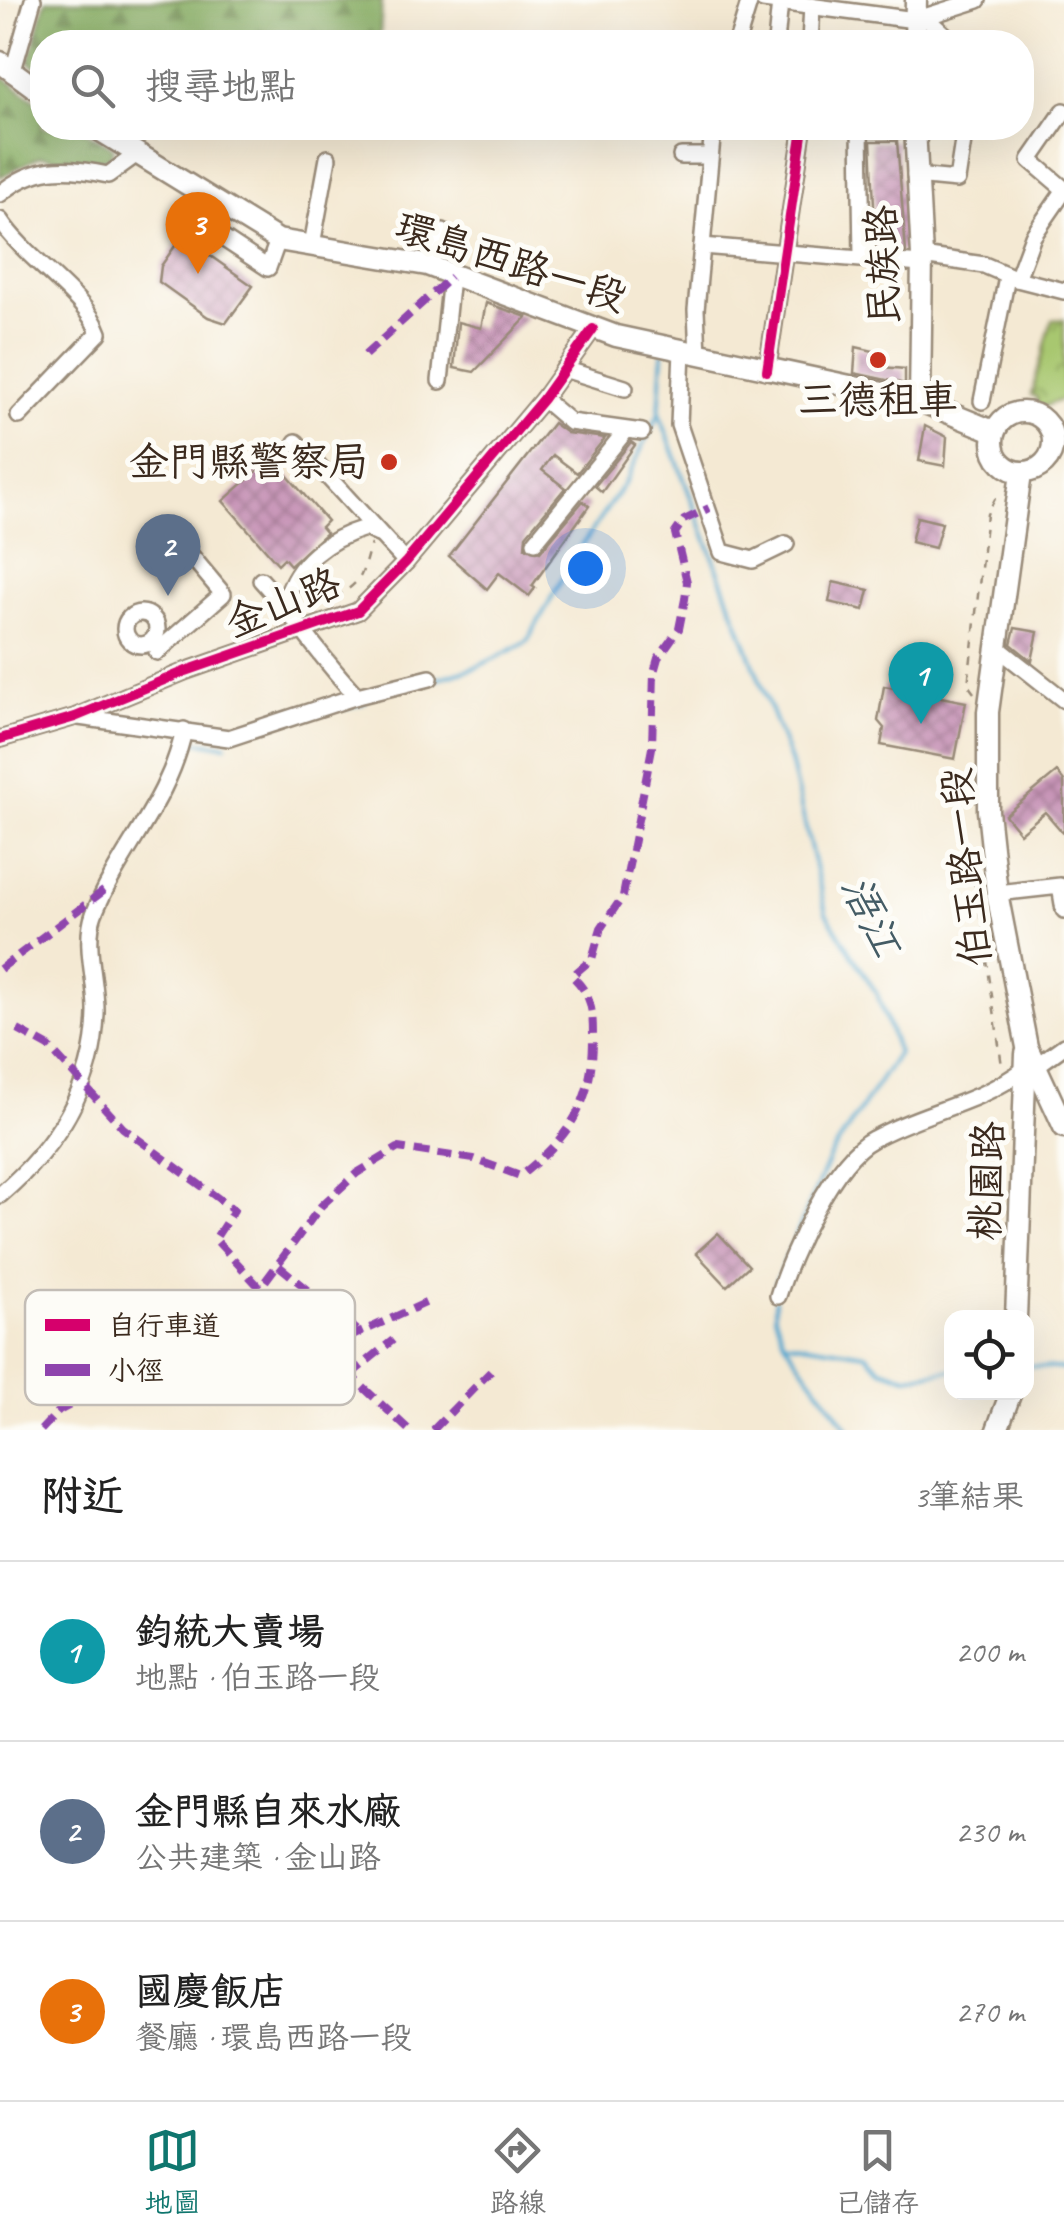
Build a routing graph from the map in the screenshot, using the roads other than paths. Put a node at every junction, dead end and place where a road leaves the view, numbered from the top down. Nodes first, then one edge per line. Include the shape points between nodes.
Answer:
1 (32, 0) edge
2 (750, 0) edge
3 (762, 0) edge
4 (978, 0) edge
5 (780, 2) edge
6 (820, 5) edge
7 (919, 13) edge
8 (741, 30) edge
9 (777, 30) edge
10 (813, 30) edge
11 (939, 30) edge
12 (6, 68) edge
13 (30, 85) edge
14 (1064, 112) edge
15 (115, 140) edge
16 (710, 140) edge
17 (801, 140) edge
18 (857, 140) edge
19 (915, 140) edge
20 (962, 140) edge
21 (137, 154) junction
22 (681, 156) dead end
23 (707, 156) junction
24 (328, 158) dead end
25 (914, 176) junction
26 (1064, 190) edge
27 (0, 194) edge
28 (0, 220) edge
29 (443, 232) dead end
30 (312, 245) junction
31 (702, 246) junction
32 (785, 252) junction
33 (862, 258) junction
34 (922, 260) junction
35 (428, 265) junction
36 (451, 276) junction
37 (1012, 278) junction
38 (1064, 291) edge
39 (593, 329) junction
40 (690, 352) junction
41 (564, 369) junction
42 (767, 371) junction
43 (440, 381) dead end
44 (625, 388) dead end
45 (543, 399) junction
46 (920, 401) junction
47 (982, 401) dead end
48 (20, 416) dead end
49 (1056, 423) edge
50 (993, 430) junction
51 (642, 432) dead end
52 (624, 433) junction
53 (296, 442) dead end
54 (1020, 483) junction
55 (379, 535) junction
56 (178, 540) dead end
57 (535, 542) dead end
58 (786, 544) dead end
59 (406, 562) junction
60 (261, 580) dead end
61 (292, 613) junction
62 (307, 630) junction
63 (998, 648) junction
64 (186, 671) junction
65 (430, 678) dead end
66 (357, 696) junction
67 (1064, 700) edge
68 (74, 716) junction
69 (184, 730) junction
70 (0, 739) edge
71 (997, 893) junction
72 (1064, 910) edge
73 (1064, 1046) edge
74 (1030, 1060) junction
75 (1064, 1127) edge
76 (0, 1195) edge
77 (778, 1296) dead end
78 (1016, 1310) edge
79 (1008, 1400) edge
80 (996, 1430) edge

1 - 12 street
2 - 8 street
3 - 5 street
4 - 7 street
5 - 6 street
5 - 9 street
6 - 7 street
6 - 10 street
7 - 11 street
12 - 13 main road
14 - 26 street via 1030,160
15 - 21 main road, 環島西路一段
16 - 23 street
17 - 32 street
18 - 33 street
19 - 25 main road, 民族路
20 - 25 street via 957,180
21 - 27 street via 108,175 48,168
21 - 30 main road, 環島西路一段 via 278,240
22 - 23 street
23 - 31 street
24 - 30 street
25 - 34 main road, 民族路
26 - 37 street
28 - 48 street via 28,257 92,312 99,333
29 - 35 street
30 - 35 main road, 環島西路一段
31 - 32 street
31 - 40 street
32 - 33 street
32 - 42 street
33 - 34 street
34 - 37 street via 984,265
34 - 46 main road, 民族路
35 - 36 main road, 環島西路一段
36 - 39 main road, 環島西路一段
36 - 43 street
37 - 38 street
37 - 47 street
39 - 40 main road, 環島西路一段
39 - 41 street, 金山路
40 - 42 main road
40 - 58 street via 679,425 722,552 753,560
41 - 44 street
41 - 45 street, 金山路
42 - 46 main road
45 - 52 street via 570,422
45 - 59 street, 金山路
46 - 50 main road
49 - 50 main road via 1024,412
49 - 54 main road via 1051,454
50 - 54 main road via 998,460
51 - 52 street
52 - 57 street
53 - 55 street
54 - 63 main road, 伯玉路一段
55 - 59 street
55 - 61 street via 364,528 344,534 306,563 288,592
56 - 64 street via 222,594 153,648
59 - 62 street, 金山路 via 358,611
60 - 61 street
61 - 62 street
62 - 64 street, 金山路
62 - 66 street via 320,657
63 - 67 street
63 - 71 main road, 伯玉路一段 via 990,701 990,843
64 - 68 street, 金山路
65 - 66 street
66 - 69 street via 229,738
68 - 69 street
68 - 70 street, 金山路
69 - 76 street via 176,770 92,917 96,1013 84,1084 36,1164
71 - 72 street via 1060,886
71 - 74 main road, 伯玉路一段
73 - 74 street
74 - 75 main road, 伯玉路一段
74 - 77 street via 994,1092 862,1146 837,1176
74 - 78 main road, 桃園路
79 - 80 main road

